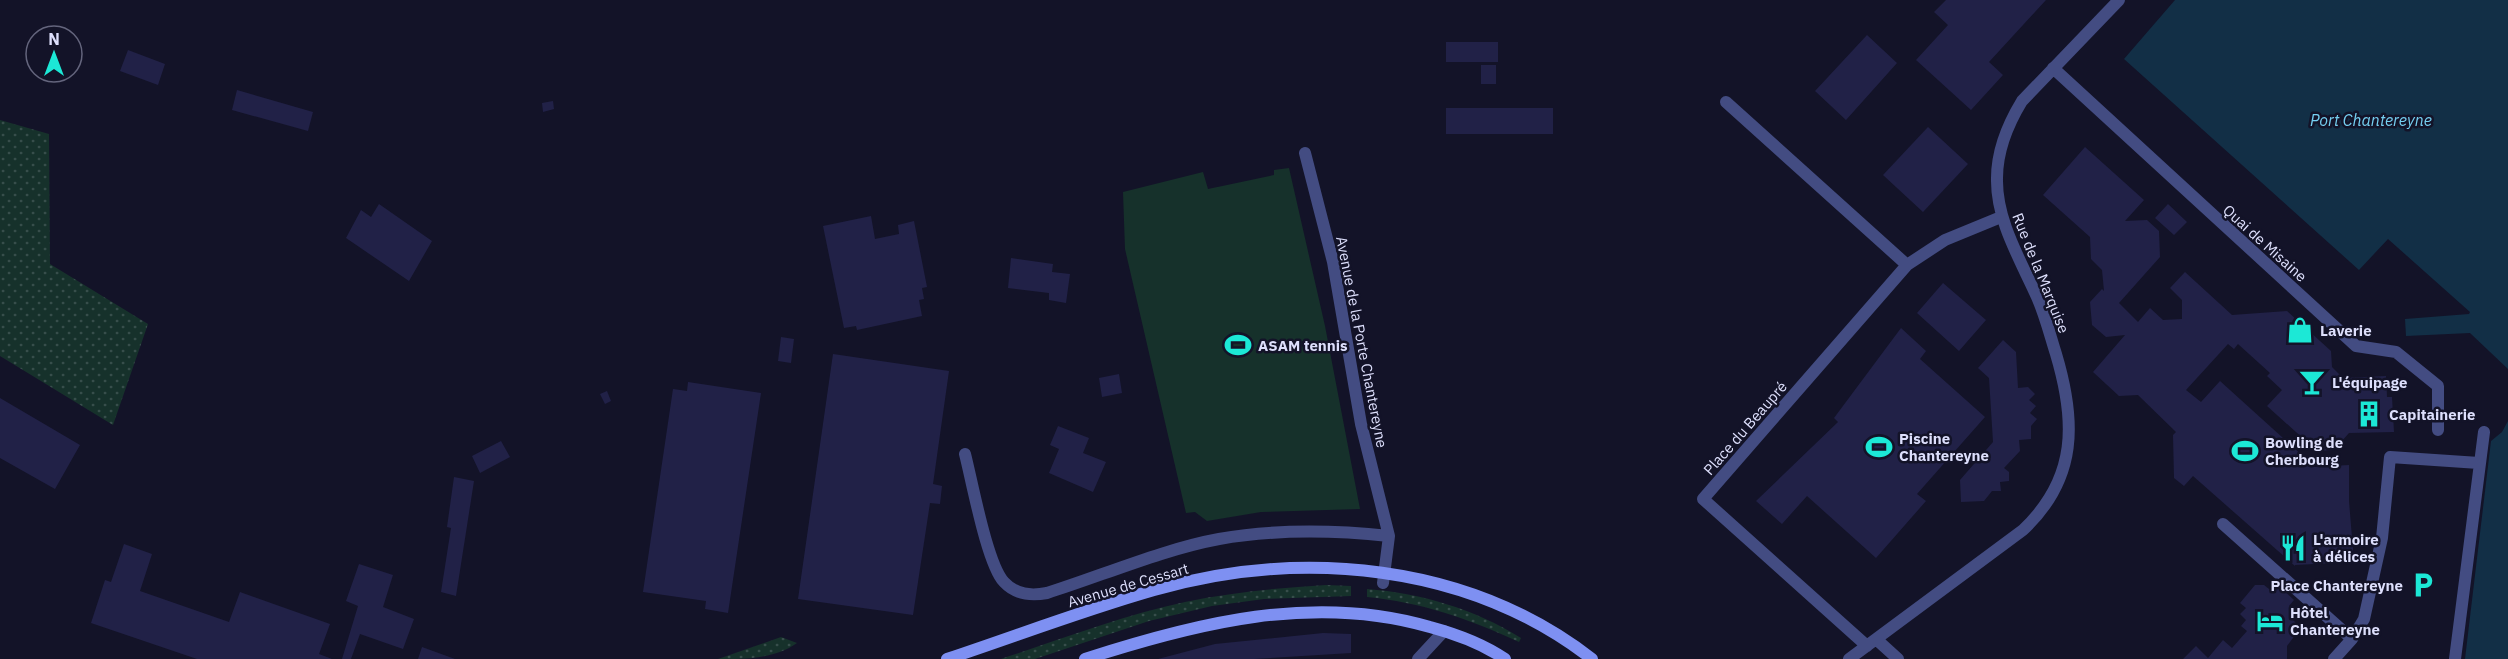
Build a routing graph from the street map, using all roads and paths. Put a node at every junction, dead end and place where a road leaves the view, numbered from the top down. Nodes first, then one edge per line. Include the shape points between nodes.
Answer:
1 (2119, 0) edge
2 (2053, 68) junction
3 (1726, 102) dead end
4 (1305, 153) dead end
5 (2001, 217) junction
6 (1907, 265) junction
7 (2438, 430) dead end
8 (2484, 432) dead end
9 (964, 454) dead end
10 (2479, 464) junction
11 (2223, 524) dead end
12 (1389, 536) junction
13 (1384, 578) junction
14 (1444, 631) junction
15 (2352, 639) junction
16 (1871, 643) junction
17 (947, 659) edge
18 (1085, 659) edge
19 (1418, 659) edge
20 (1505, 659) edge
21 (1592, 659) edge
22 (1849, 659) edge
23 (1898, 659) edge
24 (2334, 659) edge
25 (2455, 659) edge

1 - 2 street, Rue de la Marquise
2 - 5 street, Rue de la Marquise via 2022,100 2005,135 1997,178
2 - 7 street, Quai de Misaine via 2356,346 2396,352 2438,386
3 - 6 street
4 - 12 street, Avenue de la Porte Chantereyne via 1333,262 1361,424
5 - 6 street via 1945,240
5 - 16 street, Rue de la Marquise via 2038,301 2061,371 2070,419 2065,463 2046,504 2023,530
6 - 16 street, Place du Beaupré via 1703,499
8 - 10 street
9 - 12 street via 993,564 1003,581 1024,594 1047,593 1218,540 1282,532
10 - 15 street via 2390,457 2382,538 2364,619
10 - 25 street
11 - 15 street
12 - 13 street, Avenue de la Porte Chantereyne
13 - 17 main road, Avenue de Cessart via 1330,568 1224,574 1155,590
13 - 21 main road, Avenue de Cessart via 1461,590 1498,603
14 - 18 main road via 1357,612 1287,613 1216,622
14 - 19 street
14 - 20 main road
15 - 24 street
16 - 22 street, Rue de la Marquise
16 - 23 street

